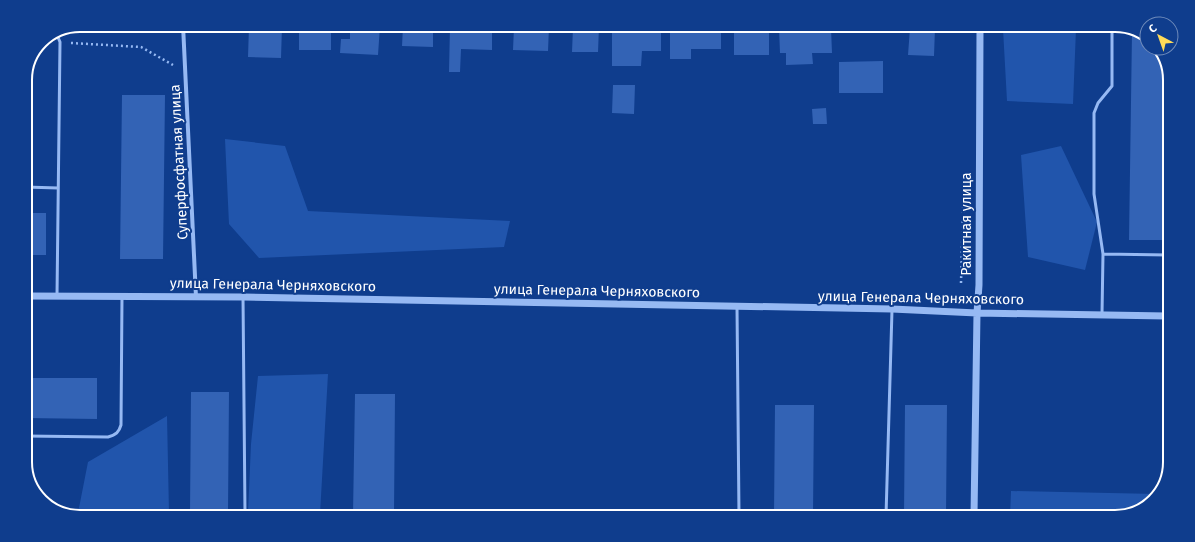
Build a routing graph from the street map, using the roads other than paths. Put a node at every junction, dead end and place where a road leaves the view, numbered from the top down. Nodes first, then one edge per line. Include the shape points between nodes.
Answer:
1 (183, 32) edge
2 (980, 32) edge
3 (1112, 32) edge
4 (58, 37) edge
5 (32, 187) edge
6 (58, 188) junction
7 (1103, 254) junction
8 (1163, 255) edge
9 (32, 296) edge
10 (57, 296) junction
11 (122, 296) junction
12 (196, 296) junction
13 (243, 297) junction
14 (737, 307) junction
15 (892, 309) junction
16 (977, 313) junction
17 (1102, 315) junction
18 (1163, 316) edge
19 (32, 436) edge
20 (245, 510) edge
21 (739, 510) edge
22 (886, 510) edge
23 (974, 510) edge

1 - 12 street, Суперфосфатная улица
2 - 16 street, Ракитная улица
3 - 7 lane via 1112,86 1098,102 1094,113 1094,194
4 - 6 lane
5 - 6 lane
6 - 10 lane
7 - 8 lane
7 - 17 lane
9 - 10 street, улица Генерала Черняховского
10 - 11 street, улица Генерала Черняховского
11 - 12 street, улица Генерала Черняховского
11 - 19 lane via 119,431 108,437
12 - 13 street, улица Генерала Черняховского
13 - 14 street, улица Генерала Черняховского
13 - 20 lane
14 - 15 street, улица Генерала Черняховского
14 - 21 lane
15 - 16 street, улица Генерала Черняховского
15 - 22 lane
16 - 17 street, улица Генерала Черняховского
16 - 23 street, Ракитная улица
17 - 18 street, улица Генерала Черняховского

